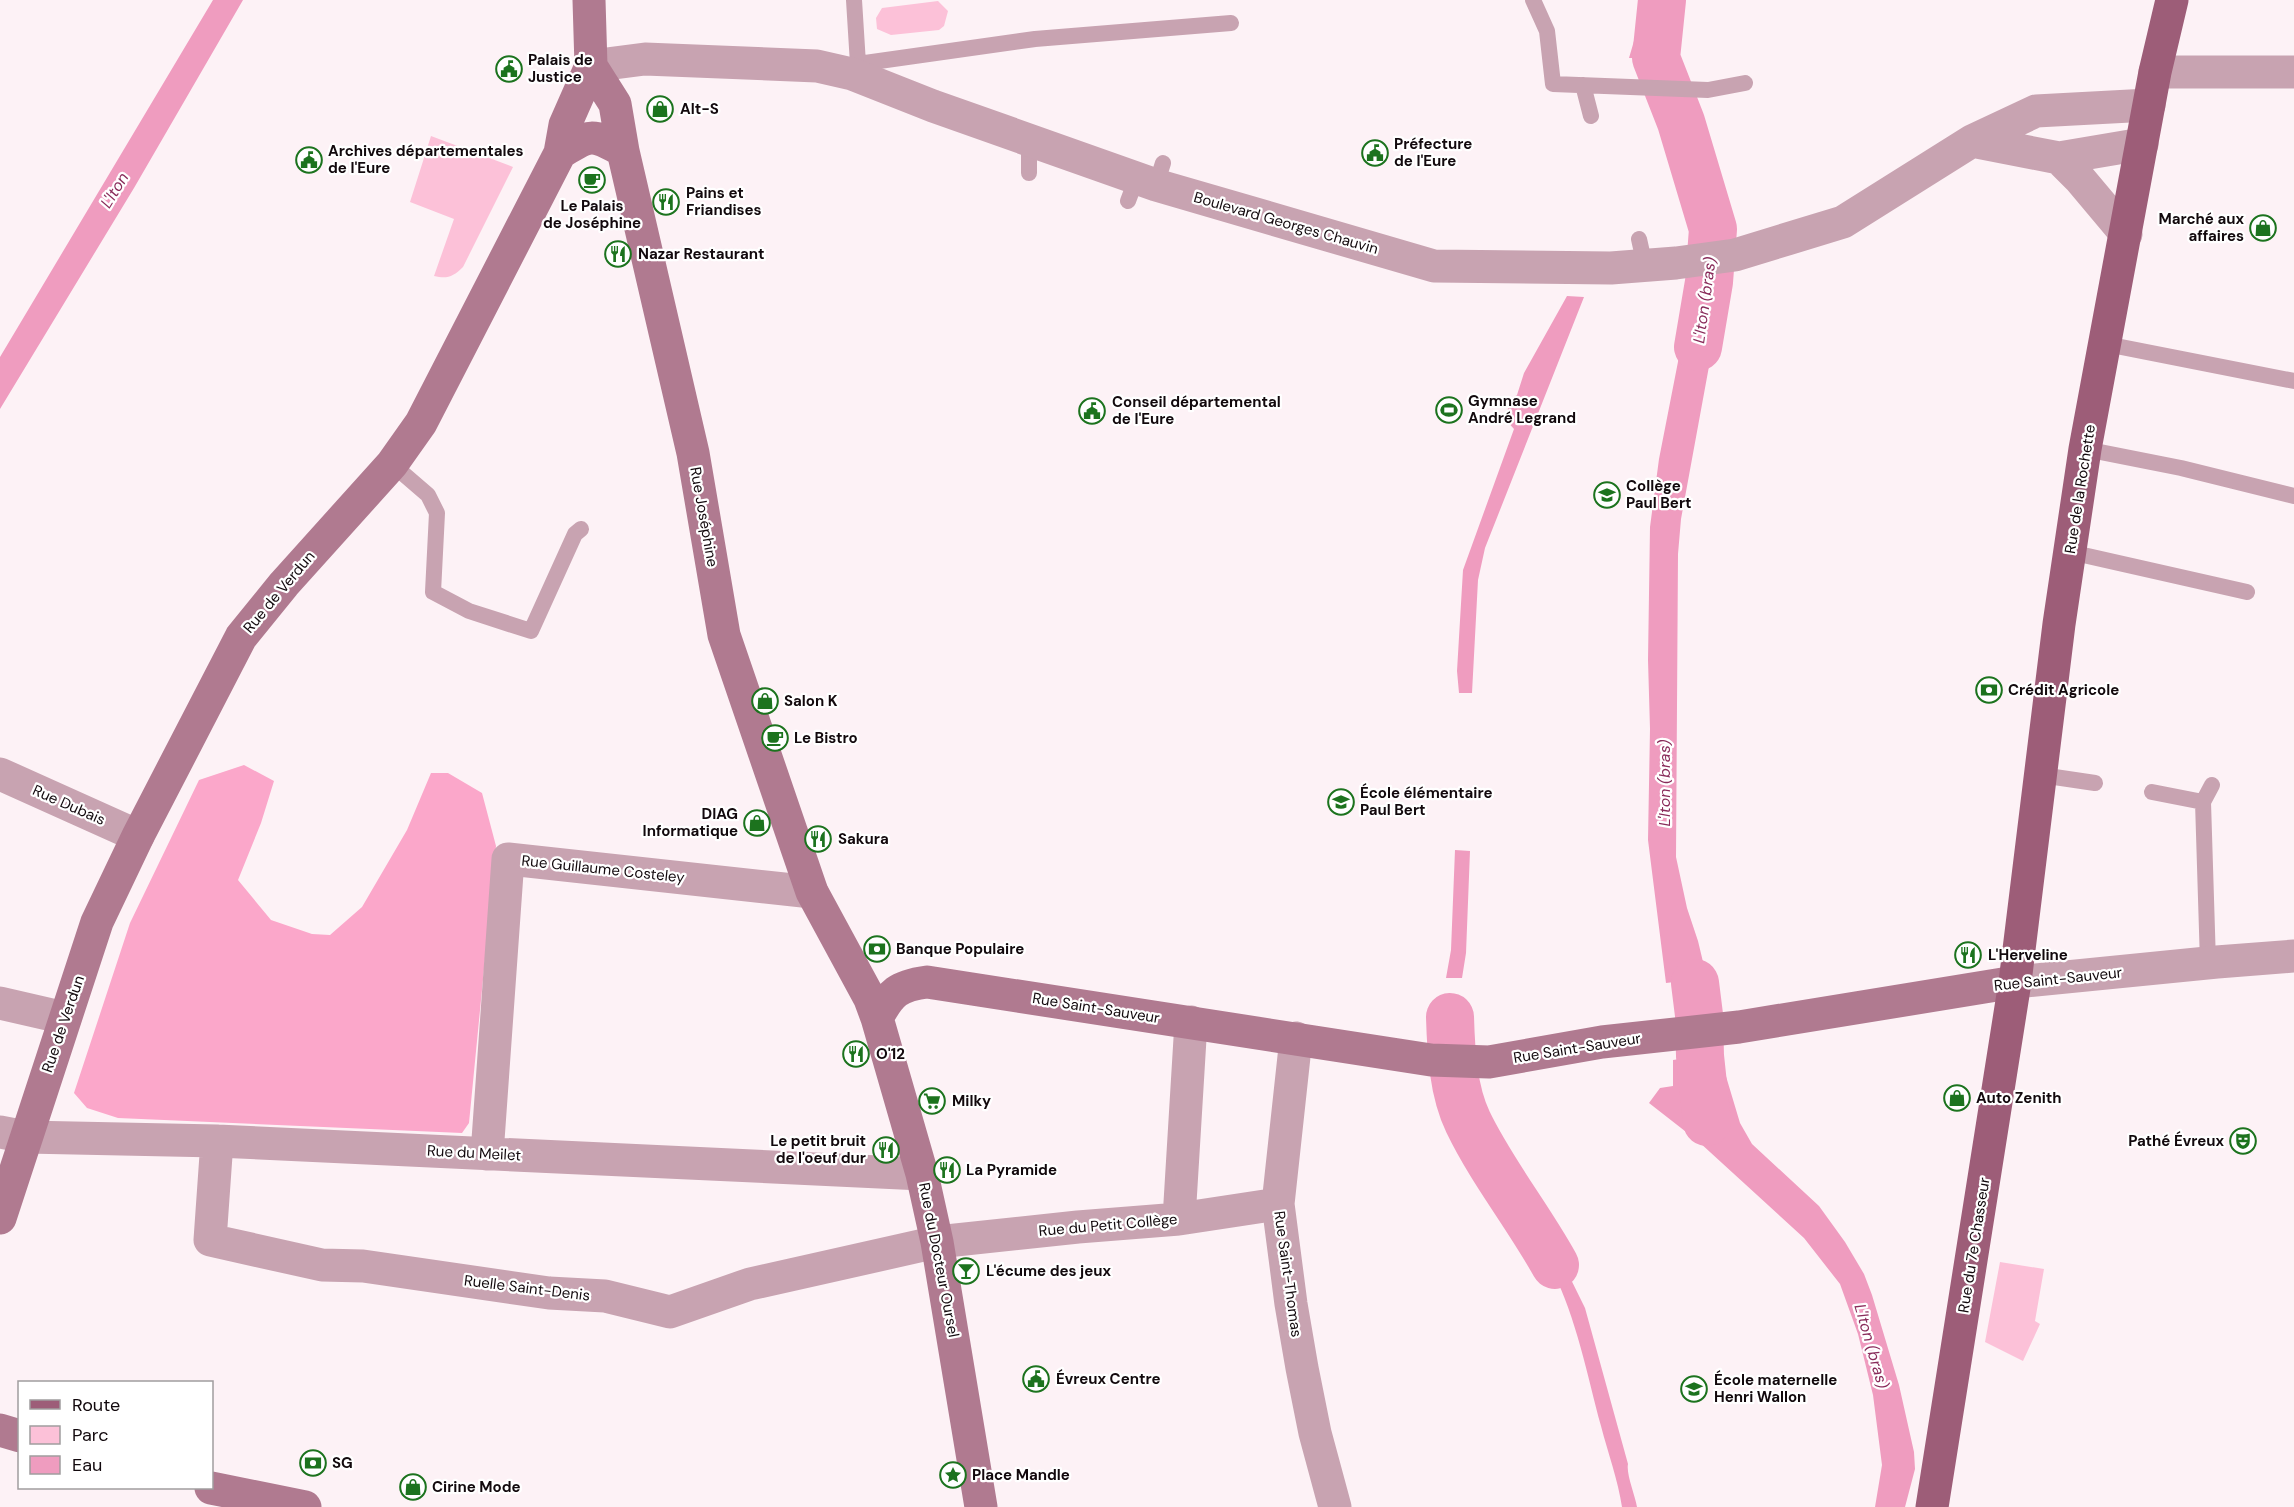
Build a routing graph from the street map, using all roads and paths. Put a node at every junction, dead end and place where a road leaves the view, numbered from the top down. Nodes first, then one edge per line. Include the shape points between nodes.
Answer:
1 (589, 0) edge
2 (854, 0) edge
3 (1533, 0) edge
4 (2172, 0) edge
5 (1231, 23) dead end
6 (591, 66) junction
7 (855, 69) junction
8 (2155, 72) junction
9 (2294, 72) edge
10 (1745, 82) dead end
11 (1583, 85) junction
12 (2149, 105) junction
13 (1591, 116) dead end
14 (1029, 140) junction
15 (1972, 141) junction
16 (2142, 144) junction
17 (623, 151) junction
18 (560, 153) junction
19 (2059, 158) junction
20 (1029, 173) dead end
21 (2126, 234) junction
22 (2106, 344) junction
23 (2294, 381) edge
24 (2085, 449) junction
25 (392, 464) junction
26 (2294, 496) edge
27 (581, 529) dead end
28 (2070, 552) junction
29 (2247, 592) dead end
30 (0, 774) edge
31 (2041, 775) junction
32 (2095, 783) dead end
33 (2212, 786) dead end
34 (2152, 792) dead end
35 (2203, 802) junction
36 (138, 836) junction
37 (812, 892) junction
38 (2294, 956) edge
39 (2208, 963) junction
40 (2015, 982) junction
41 (0, 1003) edge
42 (64, 1018) junction
43 (877, 1018) junction
44 (1191, 1022) junction
45 (1296, 1038) junction
46 (13, 1134) edge
47 (217, 1141) junction
48 (487, 1154) junction
49 (922, 1174) junction
50 (1278, 1204) junction
51 (0, 1218) edge
52 (1179, 1219) junction
53 (937, 1242) junction
54 (0, 1430) edge
55 (18, 1435) edge
56 (213, 1488) edge
57 (305, 1507) edge
58 (981, 1507) edge
59 (1335, 1507) edge
60 (1932, 1507) edge

1 - 6 main road
2 - 7 lane
3 - 11 lane via 1547,31 1553,84
4 - 8 main road, Rue de la Rochette
5 - 7 lane via 1035,39
6 - 7 street, Boulevard Georges Chauvin via 645,59
6 - 17 main road, Rue Joséphine via 615,104
6 - 18 main road, Rue de Verdun via 565,125
7 - 14 street, Boulevard Georges Chauvin via 933,106
8 - 9 street
8 - 12 main road, Rue de la Rochette
10 - 11 lane via 1708,90
11 - 13 lane
12 - 15 street, Boulevard Georges Chauvin via 2036,111
12 - 16 main road, Rue de la Rochette
14 - 15 street, Boulevard Georges Chauvin via 1146,182 1434,266 1611,268 1653,256 1736,255 1843,222
14 - 20 lane
15 - 19 street
16 - 19 street
16 - 21 main road, Rue de la Rochette
17 - 18 main road via 600,138 583,138
17 - 37 main road, Rue Joséphine via 693,453 724,634
18 - 25 main road, Rue de Verdun via 421,423
19 - 21 street
21 - 22 main road, Rue de la Rochette
22 - 23 lane
22 - 24 main road, Rue de la Rochette
24 - 26 lane
24 - 28 main road, Rue de la Rochette
25 - 27 lane via 428,495 436,513 433,592 531,632 575,534
25 - 36 main road, Rue de Verdun via 241,637
28 - 29 lane
28 - 31 main road, Rue de la Rochette
30 - 36 street, Rue Dubais
31 - 32 lane
31 - 40 main road, Rue de la Rochette
33 - 35 lane
34 - 35 lane
35 - 39 lane
36 - 42 main road, Rue de Verdun via 98,922
37 - 43 main road, Rue Joséphine
37 - 48 street, Rue Guillaume Costeley via 508,859
38 - 39 street, Rue Saint-Sauveur
39 - 40 street, Rue Saint-Sauveur
40 - 45 main road, Rue Saint-Sauveur via 1489,1062 1454,1062
40 - 60 main road, Rue du 7e Chasseur
41 - 42 street
42 - 46 main road, Rue de Verdun
43 - 44 main road, Rue Saint-Sauveur via 886,1001 905,985 927,982
43 - 49 main road, Rue du Docteur Oursel
44 - 45 main road, Rue Saint-Sauveur
44 - 52 street
45 - 50 street, Rue Saint-Thomas
46 - 47 street, Rue du Meilet
46 - 51 main road, Rue de Verdun
47 - 48 street, Rue du Meilet
47 - 53 street, Ruelle Saint-Denis via 210,1240 322,1265 363,1266 549,1293 605,1296 670,1312 750,1284
48 - 49 street, Rue du Meilet
49 - 53 main road, Rue du Docteur Oursel
50 - 52 street, Rue du Petit Collège
50 - 59 street, Rue Saint-Thomas via 1302,1368
52 - 53 street, Rue du Petit Collège
53 - 58 main road, Rue du Docteur Oursel
54 - 55 main road
56 - 57 main road

